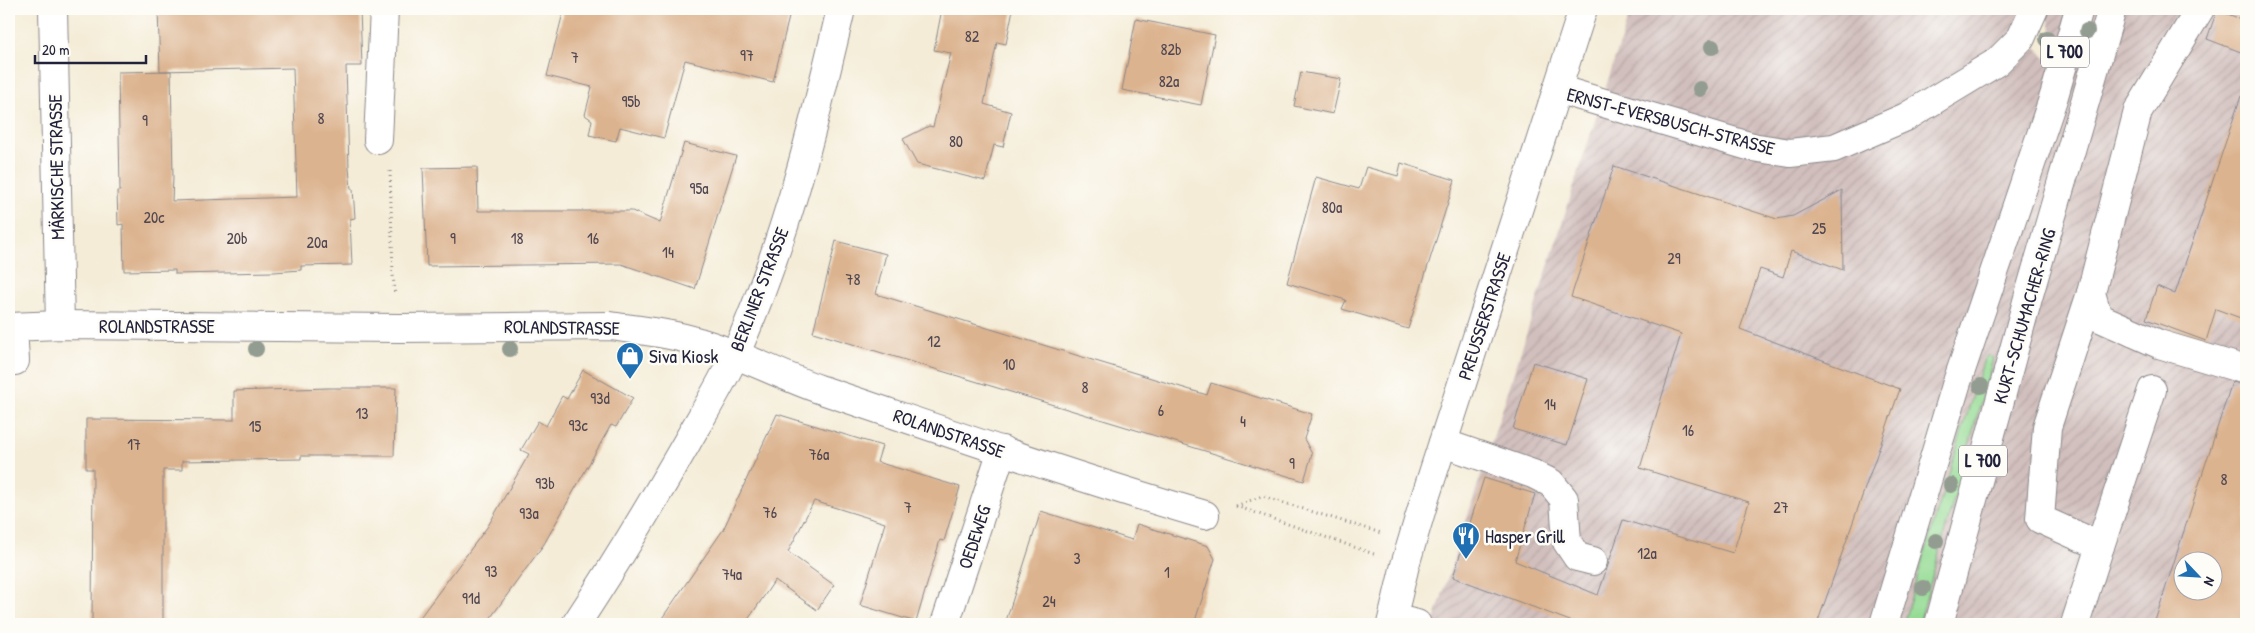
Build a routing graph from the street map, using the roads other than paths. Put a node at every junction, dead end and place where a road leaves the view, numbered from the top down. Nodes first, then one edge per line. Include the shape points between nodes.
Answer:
1 (53, 9) edge
2 (384, 9) edge
3 (841, 9) edge
4 (1583, 9) edge
5 (2034, 9) edge
6 (2079, 9) edge
7 (2112, 9) edge
8 (2200, 9) edge
9 (1557, 89) junction
10 (378, 140) road end
11 (2091, 293) junction
12 (60, 325) junction
13 (11, 327) edge
14 (735, 354) junction
15 (15, 361) dead end
16 (2246, 370) edge
17 (2152, 390) dead end
18 (1443, 443) junction
19 (1002, 450) junction
20 (1205, 515) road end
21 (2100, 546) junction
22 (1592, 561) dead end
23 (1400, 622) edge
24 (576, 624) edge
25 (946, 624) edge
26 (1884, 624) edge
27 (1938, 624) edge
28 (2075, 624) edge

1 - 12 street, MÄRKISCHE STRASSE
2 - 10 street
3 - 14 street, BERLINER STRASSE via 788,210
4 - 9 street, PREUSSERSTRASSE
5 - 9 street, ERNST-EVERSBUSCH-STRASSE via 2021,38 1997,62 1906,117 1834,148 1790,152 1752,147
6 - 26 street, L 700 via 2054,96 1957,382
7 - 27 street, KURT-SCHUMACHER-RING / L 700
8 - 11 street via 2138,111
9 - 18 street, PREUSSERSTRASSE
11 - 16 street via 2098,317 2159,344
11 - 21 street via 2047,426 2040,519
12 - 13 street, ROLANDSTRASSE
12 - 14 street, ROLANDSTRASSE via 610,326 698,341
13 - 15 street
14 - 19 street, ROLANDSTRASSE via 814,387
14 - 24 street, BERLINER STRASSE via 634,536
17 - 21 street
18 - 22 street via 1551,483 1564,499 1567,542 1577,556
18 - 23 street, PREUSSERSTRASSE via 1409,553
19 - 20 street, ROLANDSTRASSE
19 - 25 street, OEDEWEG
21 - 28 street

